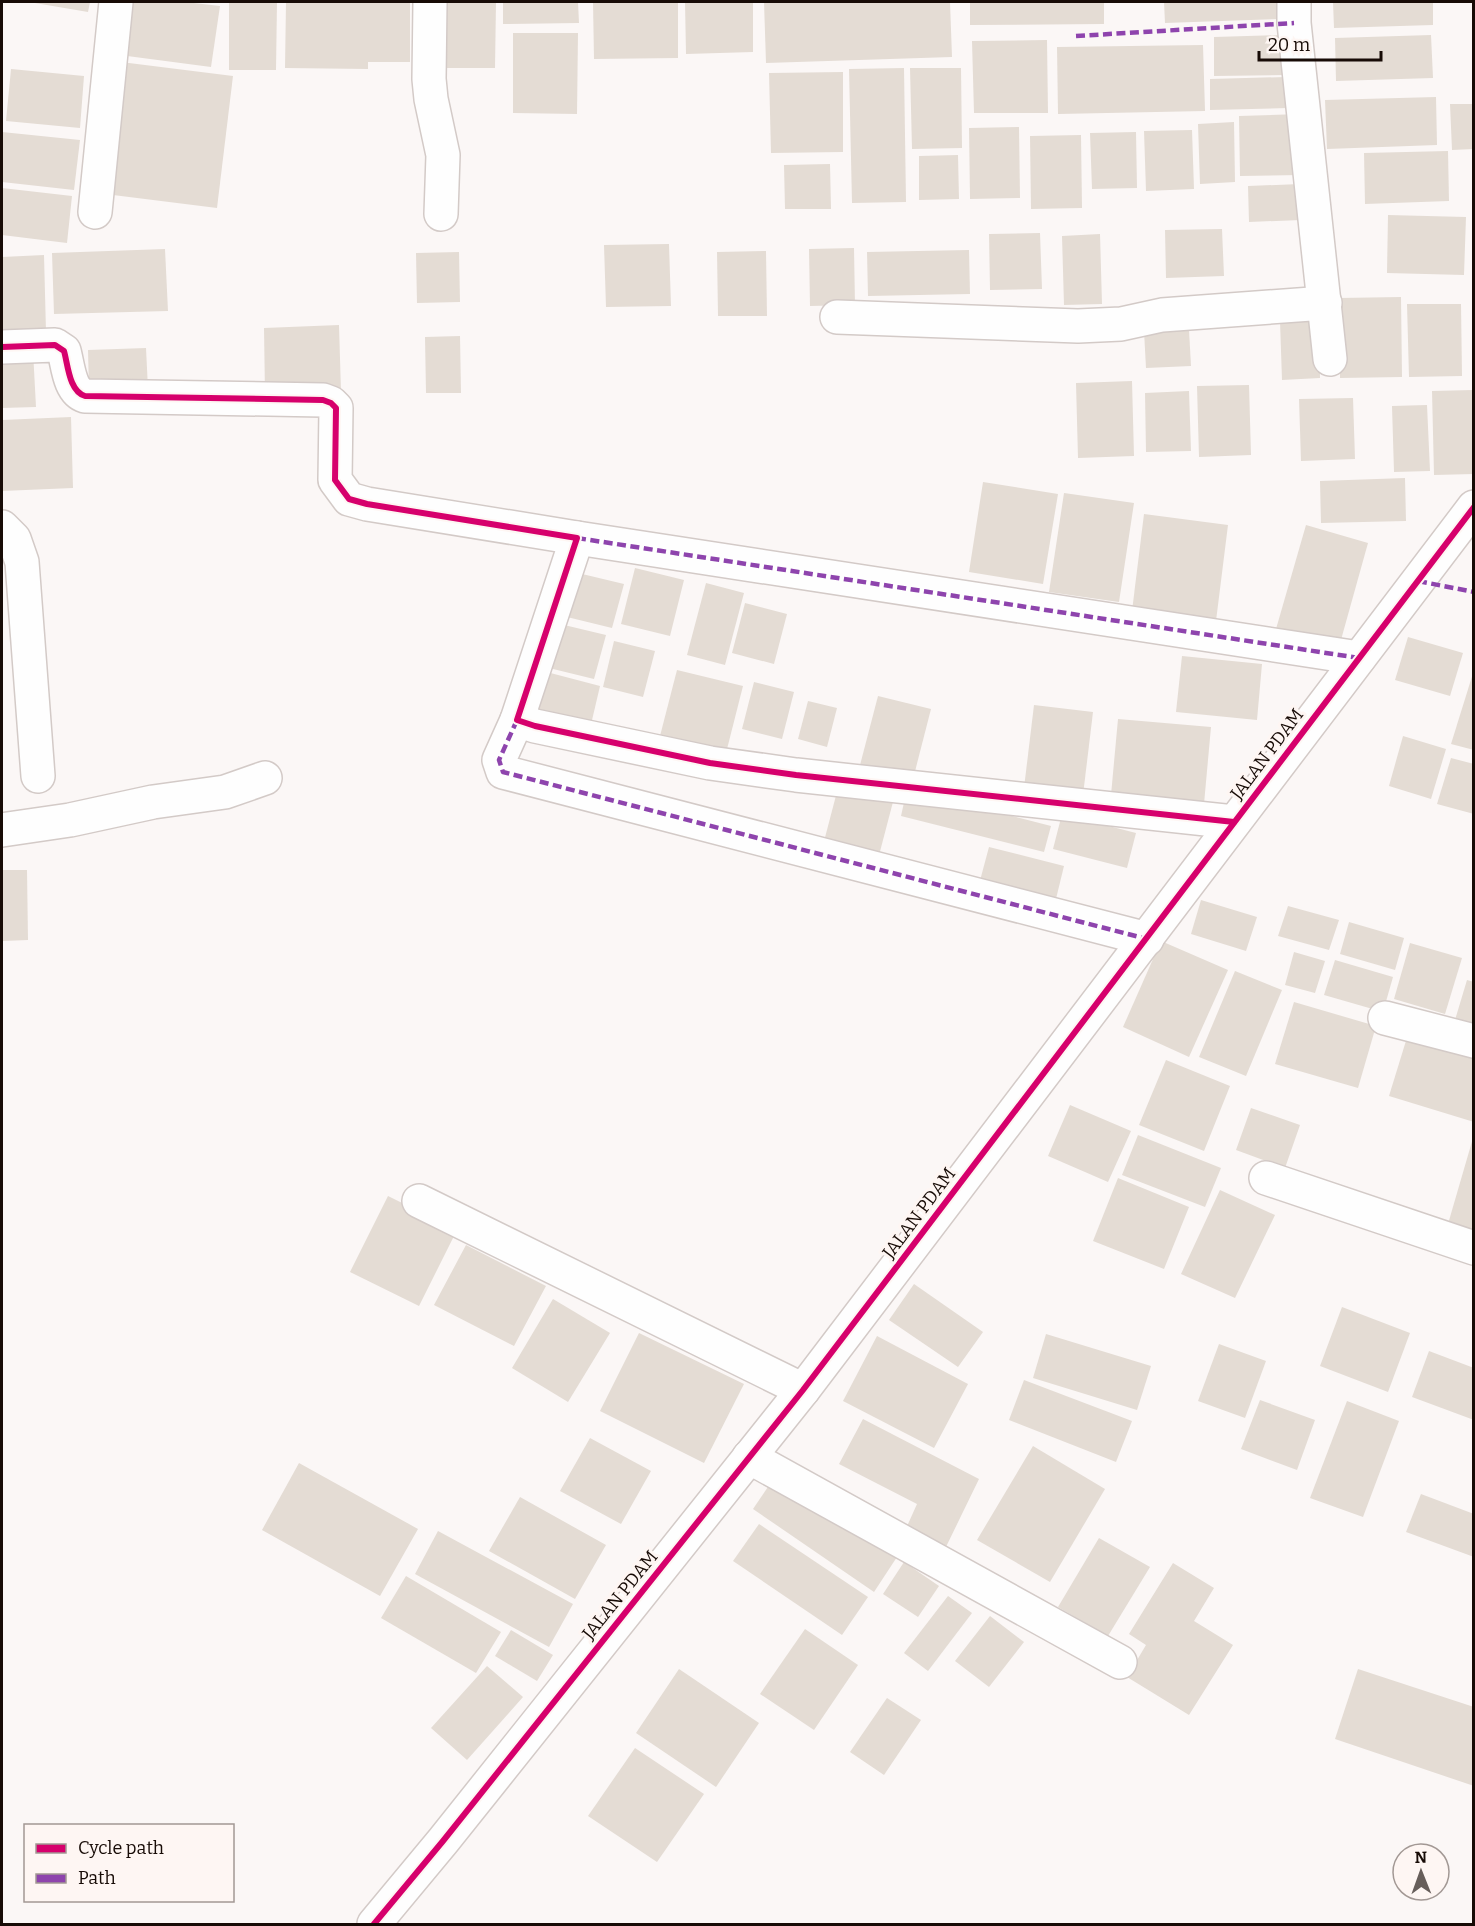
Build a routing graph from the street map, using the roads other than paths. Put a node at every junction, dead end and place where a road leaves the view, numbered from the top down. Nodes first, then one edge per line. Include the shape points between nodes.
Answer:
1 (116, 2) edge
2 (430, 2) edge
3 (1294, 2) edge
4 (95, 212) dead end
5 (441, 214) dead end
6 (1324, 303) junction
7 (837, 317) dead end
8 (2, 347) edge
9 (1330, 359) dead end
10 (1473, 507) edge
11 (2, 527) edge
12 (577, 538) junction
13 (1359, 658) junction
14 (517, 720) junction
15 (38, 776) dead end
16 (265, 778) dead end
17 (1234, 822) junction
18 (2, 830) edge
19 (1147, 939) junction
20 (1385, 1018) dead end
21 (1473, 1041) edge
22 (1266, 1178) dead end
23 (419, 1201) dead end
24 (1473, 1248) edge
25 (803, 1390) junction
26 (749, 1457) junction
27 (1120, 1662) dead end
28 (374, 1924) edge

1 - 4 street
2 - 5 street via 430,89 443,155
3 - 6 street
6 - 7 street via 1162,315 1120,324 1078,326
6 - 9 street
8 - 12 street via 55,345 64,351 74,388 85,396 323,400 336,408 335,480 349,499
10 - 13 street, JALAN PDAM
11 - 15 street via 14,539 22,562
12 - 13 street
12 - 14 street
13 - 17 street, JALAN PDAM
14 - 17 street via 710,763
14 - 19 street via 499,760 503,772
16 - 18 street via 225,792
17 - 19 street, JALAN PDAM
19 - 25 street, JALAN PDAM
20 - 21 street
22 - 24 street
23 - 25 street
25 - 26 street, JALAN PDAM
26 - 27 street
26 - 28 street, JALAN PDAM

